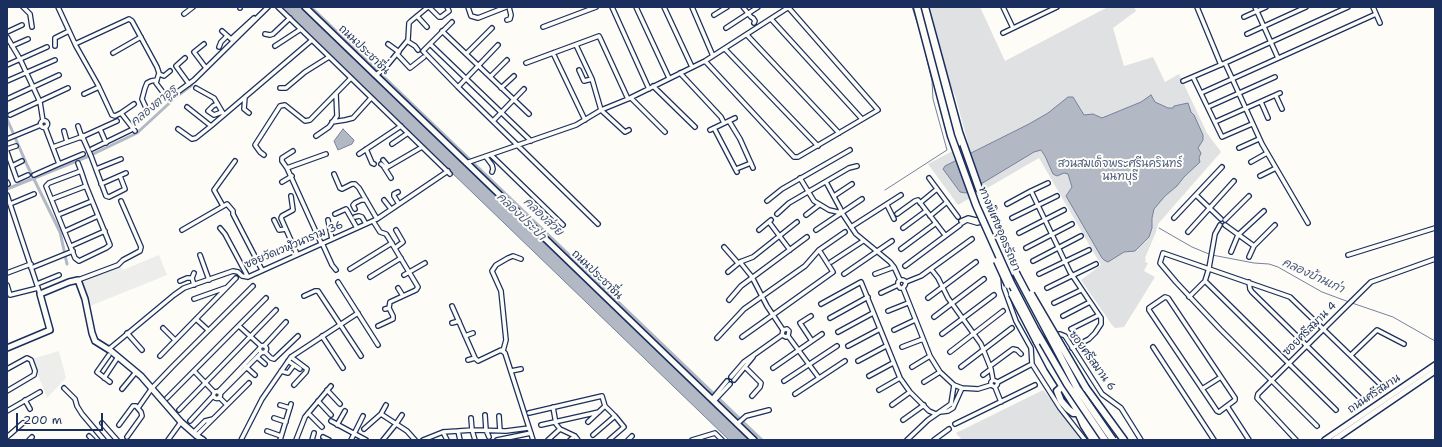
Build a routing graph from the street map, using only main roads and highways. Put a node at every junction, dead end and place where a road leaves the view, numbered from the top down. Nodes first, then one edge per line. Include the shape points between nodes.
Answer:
1 (917, 7) edge
2 (925, 7) edge
3 (976, 205) junction
4 (1013, 272) junction
5 (1062, 386) junction
6 (1077, 410) junction
7 (1093, 440) edge
8 (1100, 440) edge
9 (1105, 440) edge
10 (1113, 440) edge
11 (1124, 440) edge

1 - 3 highway, ทางพิเศษอุดรรัถยา, bridge via 952,136
2 - 4 highway, ทางพิเศษอุดรรัถยา via 959,132 984,203
3 - 5 highway, bridge via 1002,273
3 - 9 highway, ทางพิเศษอุดรรัถยา, bridge via 1035,329 1066,384
4 - 10 highway, ทางพิเศษอุดรรัถยา, bridge via 1077,388
4 - 11 highway, bridge via 1030,292 1086,388
5 - 6 highway
5 - 6 highway via 1057,391 1061,401 1073,413
6 - 7 highway
6 - 8 highway

